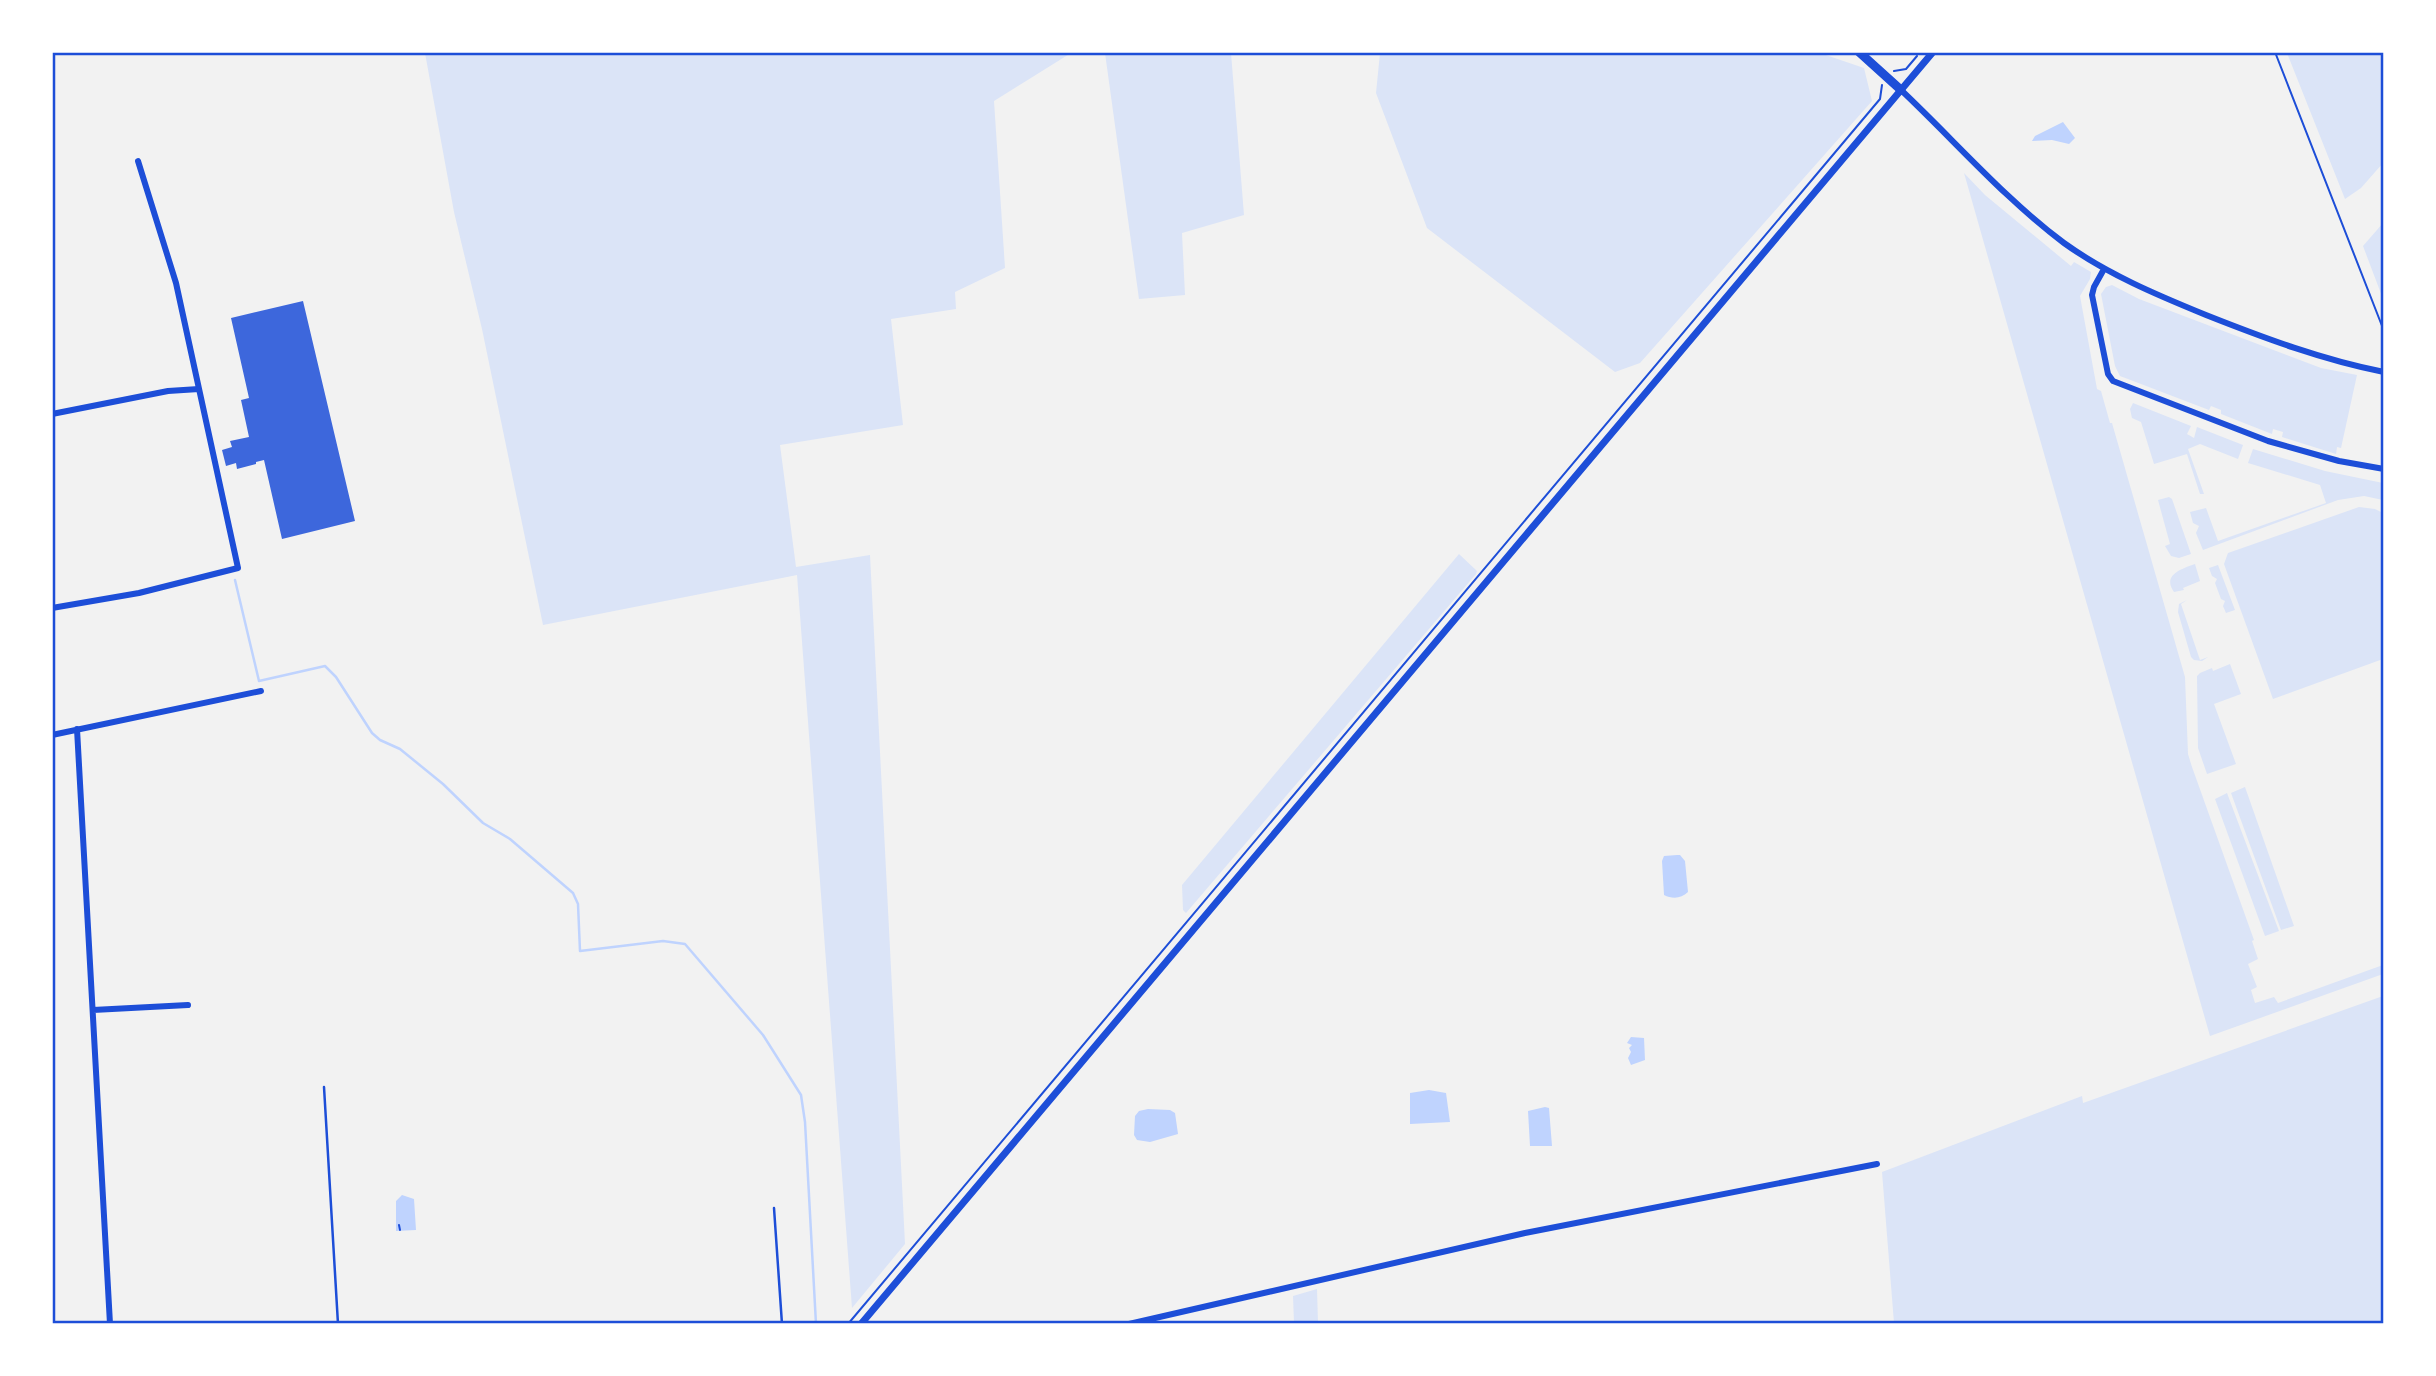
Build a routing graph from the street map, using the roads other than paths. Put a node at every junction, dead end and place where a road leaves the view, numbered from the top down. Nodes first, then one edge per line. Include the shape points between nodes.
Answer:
1 (1859, 52) edge
2 (1933, 52) edge
3 (1901, 90) junction
4 (138, 161) dead end
5 (2104, 269) junction
6 (2384, 372) edge
7 (199, 389) junction
8 (52, 414) edge
9 (2384, 469) edge
10 (52, 608) edge
11 (261, 691) dead end
12 (77, 729) junction
13 (52, 735) edge
14 (188, 1004) dead end
15 (93, 1010) junction
16 (324, 1087) dead end
17 (1877, 1164) dead end
18 (774, 1208) dead end
19 (110, 1324) edge
20 (338, 1324) edge
21 (782, 1324) edge
22 (861, 1324) edge
23 (1129, 1324) edge

1 - 3 main road
2 - 3 street
3 - 5 street via 1971,162 2041,224
3 - 22 street
4 - 7 street via 176,283
5 - 6 street via 2236,327 2343,364
5 - 9 street via 2092,295 2113,381 2268,441
7 - 8 street
7 - 10 street via 239,568 139,593
11 - 12 street
12 - 13 street
12 - 15 street
14 - 15 street
15 - 19 street
16 - 20 lane
17 - 23 street via 1525,1233
18 - 21 lane

